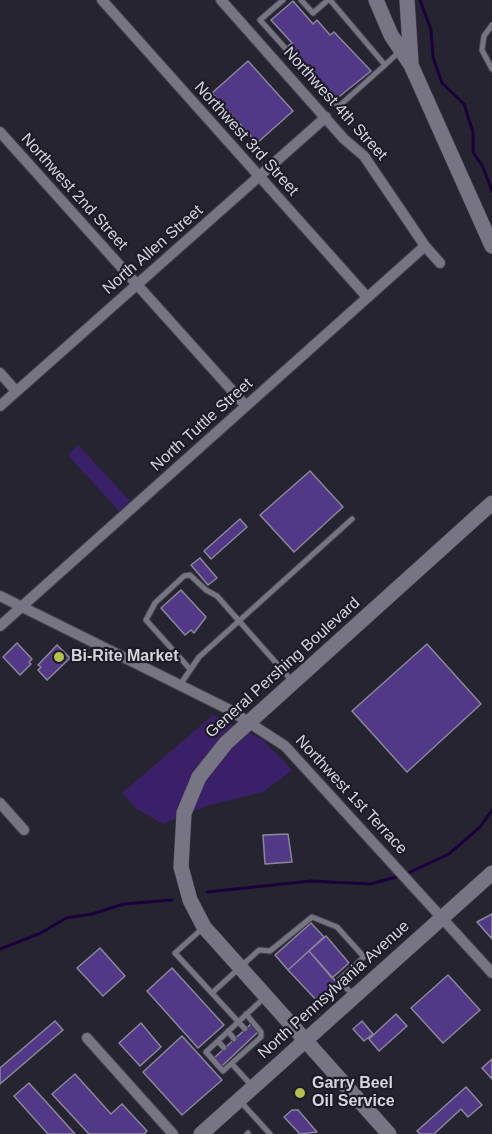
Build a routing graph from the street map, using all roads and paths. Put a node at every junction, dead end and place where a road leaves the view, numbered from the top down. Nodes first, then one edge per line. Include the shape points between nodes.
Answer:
1 (102, 0) edge
2 (221, 0) edge
3 (283, 0) edge
4 (301, 0) edge
5 (329, 0) edge
6 (376, 0) edge
7 (407, 0) edge
8 (492, 25) edge
9 (401, 50) junction
10 (385, 65) junction
11 (411, 65) junction
12 (492, 69) edge
13 (326, 117) junction
14 (0, 132) edge
15 (260, 176) junction
16 (425, 246) junction
17 (492, 246) edge
18 (440, 263) dead end
19 (137, 284) junction
20 (367, 297) junction
21 (0, 373) edge
22 (16, 392) junction
23 (0, 406) edge
24 (246, 406) junction
25 (492, 502) edge
26 (352, 519) dead end
27 (0, 596) edge
28 (21, 607) junction
29 (239, 621) junction
30 (0, 626) edge
31 (190, 669) junction
32 (293, 682) junction
33 (180, 685) junction
34 (250, 721) junction
35 (0, 803) edge
36 (24, 830) dead end
37 (492, 873) edge
38 (442, 918) junction
39 (204, 927) junction
40 (239, 968) junction
41 (492, 973) edge
42 (212, 993) junction
43 (265, 997) junction
44 (354, 997) junction
45 (246, 1014) junction
46 (238, 1022) junction
47 (245, 1029) dead end
48 (228, 1031) junction
49 (87, 1038) dead end
50 (234, 1039) dead end
51 (218, 1041) junction
52 (305, 1041) junction
53 (224, 1048) dead end
54 (233, 1060) junction
55 (253, 1087) junction
56 (239, 1100) junction
57 (209, 1131) edge
58 (173, 1134) edge
59 (270, 1134) edge
60 (389, 1134) edge

1 - 15 street, Northwest 3rd Street
2 - 13 street, Northwest 4th Street
3 - 10 lane via 260,20 338,107
4 - 5 lane via 313,13
5 - 10 lane
6 - 9 main road
7 - 11 main road
8 - 12 lane via 484,36 482,50
9 - 10 lane
9 - 11 main road
11 - 17 main road
13 - 15 street, North Allen Street
13 - 16 street, Northwest 4th Street via 364,156
14 - 19 street, Northwest 2nd Street
15 - 19 street, North Allen Street
15 - 20 street, Northwest 3rd Street
16 - 18 street, Northwest 4th Street
16 - 20 street, North Tuttle Street
19 - 22 street, North Allen Street
19 - 24 street, Northwest 2nd Street
20 - 24 street, North Tuttle Street
21 - 22 street
22 - 23 street, North Allen Street
24 - 28 street, North Tuttle Street
25 - 32 main road, General Pershing Boulevard
26 - 29 lane
27 - 28 street, Northwest 1st Terrace
28 - 30 street, North Tuttle Street
28 - 33 street, Northwest 1st Terrace
29 - 31 lane
29 - 31 lane via 217,596 190,575 155,603 146,620
29 - 32 lane
31 - 33 lane
32 - 34 main road, General Pershing Boulevard
33 - 34 street, Northwest 1st Terrace
34 - 38 street, Northwest 1st Terrace via 302,762
34 - 39 main road, General Pershing Boulevard via 211,759 184,813 181,867 190,900
35 - 36 street
37 - 38 main road, North Pennsylvania Avenue
38 - 41 street, Northwest 1st Terrace
38 - 44 main road, North Pennsylvania Avenue
39 - 40 main road, General Pershing Boulevard
39 - 42 lane via 175,953
40 - 42 lane
40 - 43 main road, General Pershing Boulevard
40 - 44 lane via 259,950 270,951 312,917 337,927 364,957 339,980
42 - 46 lane
43 - 45 lane
43 - 52 main road, General Pershing Boulevard
44 - 52 main road, North Pennsylvania Avenue
45 - 46 lane
45 - 54 lane via 261,1037
46 - 47 lane
46 - 48 lane
48 - 50 lane
48 - 51 lane
49 - 58 street
51 - 53 lane
51 - 54 lane via 206,1052 223,1071
52 - 55 main road, North Pennsylvania Avenue
52 - 60 main road, General Pershing Boulevard
54 - 55 lane
55 - 56 main road, North Pennsylvania Avenue
56 - 57 main road, North Pennsylvania Avenue
56 - 59 lane

